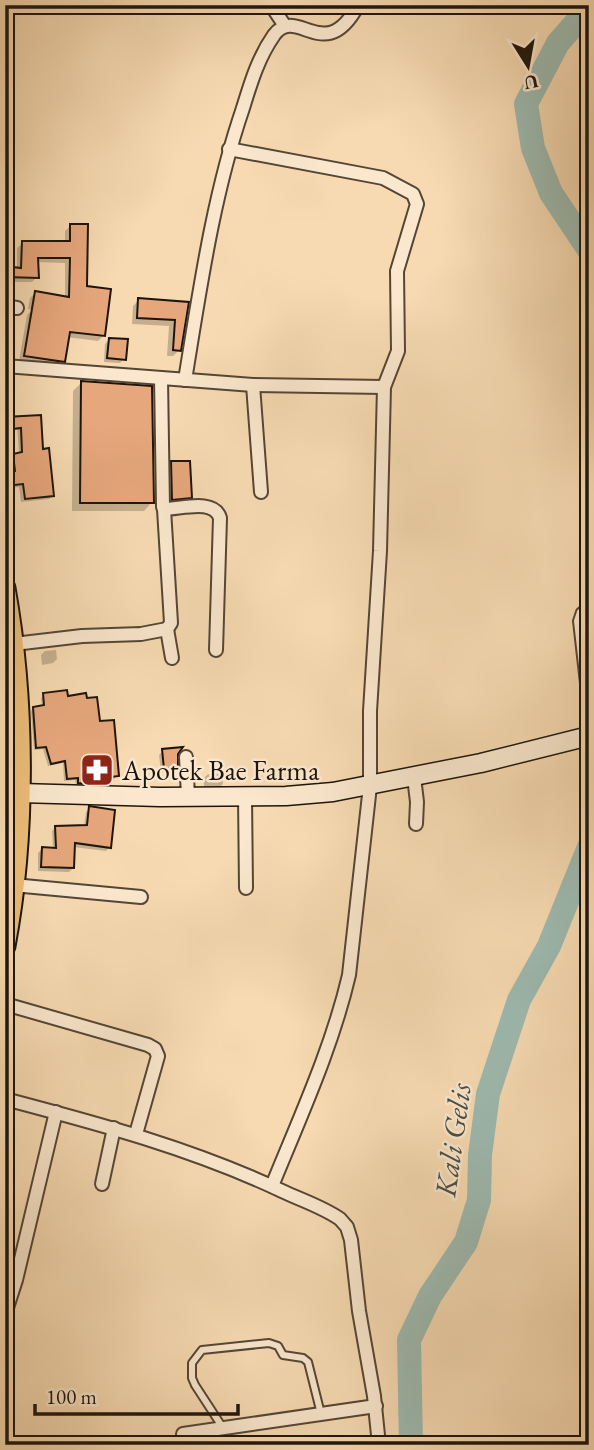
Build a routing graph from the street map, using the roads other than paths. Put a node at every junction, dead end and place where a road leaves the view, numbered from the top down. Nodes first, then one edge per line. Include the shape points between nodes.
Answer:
1 (271, 5) edge
2 (358, 5) edge
3 (285, 26) junction
4 (229, 149) junction
5 (5, 366) edge
6 (161, 378) junction
7 (186, 380) junction
8 (253, 385) junction
9 (384, 387) junction
10 (261, 492) dead end
11 (164, 509) junction
12 (6, 594) edge
13 (585, 608) dead end
14 (167, 629) junction
15 (14, 644) junction
16 (216, 650) dead end
17 (172, 658) dead end
18 (589, 728) edge
19 (589, 736) edge
20 (12, 747) edge
21 (186, 757) dead end
22 (414, 777) junction
23 (370, 786) junction
24 (20, 793) junction
25 (188, 796) junction
26 (245, 796) junction
27 (416, 824) dead end
28 (13, 885) junction
29 (246, 888) dead end
30 (141, 897) dead end
31 (5, 946) edge
32 (5, 1004) edge
33 (5, 1099) edge
34 (56, 1112) junction
35 (114, 1128) junction
36 (135, 1134) junction
37 (102, 1184) dead end
38 (272, 1186) junction
39 (5, 1314) edge
40 (376, 1406) junction
41 (321, 1414) junction
42 (223, 1428) junction
43 (183, 1434) dead end
44 (379, 1445) edge

1 - 3 street
2 - 3 street via 334,33
3 - 4 street via 258,62
4 - 7 street via 202,273
4 - 9 street via 383,178 416,197 416,212 397,271 398,351
5 - 6 street
6 - 7 street
6 - 11 street
7 - 8 street
8 - 9 street
8 - 10 street
9 - 23 street
11 - 14 street via 172,622
11 - 16 street via 205,506 218,511
12 - 15 main road
13 - 18 lane via 577,621
14 - 15 street
14 - 17 street
15 - 20 main road via 18,701
19 - 22 street
20 - 24 main road
21 - 25 street
22 - 23 street
22 - 27 street
23 - 26 street
23 - 38 street via 344,999
24 - 25 street
24 - 28 main road
25 - 26 street
26 - 29 street
28 - 30 street
28 - 31 main road
32 - 36 street via 155,1049 158,1056
33 - 34 street
34 - 35 street
34 - 39 street
35 - 36 street
35 - 37 street
36 - 38 street
38 - 40 street via 335,1216 347,1227
40 - 41 street
40 - 44 street
41 - 42 street
41 - 42 lane via 309,1366 303,1359 283,1355 278,1346 269,1343 202,1350 192,1363 192,1378
42 - 43 street

